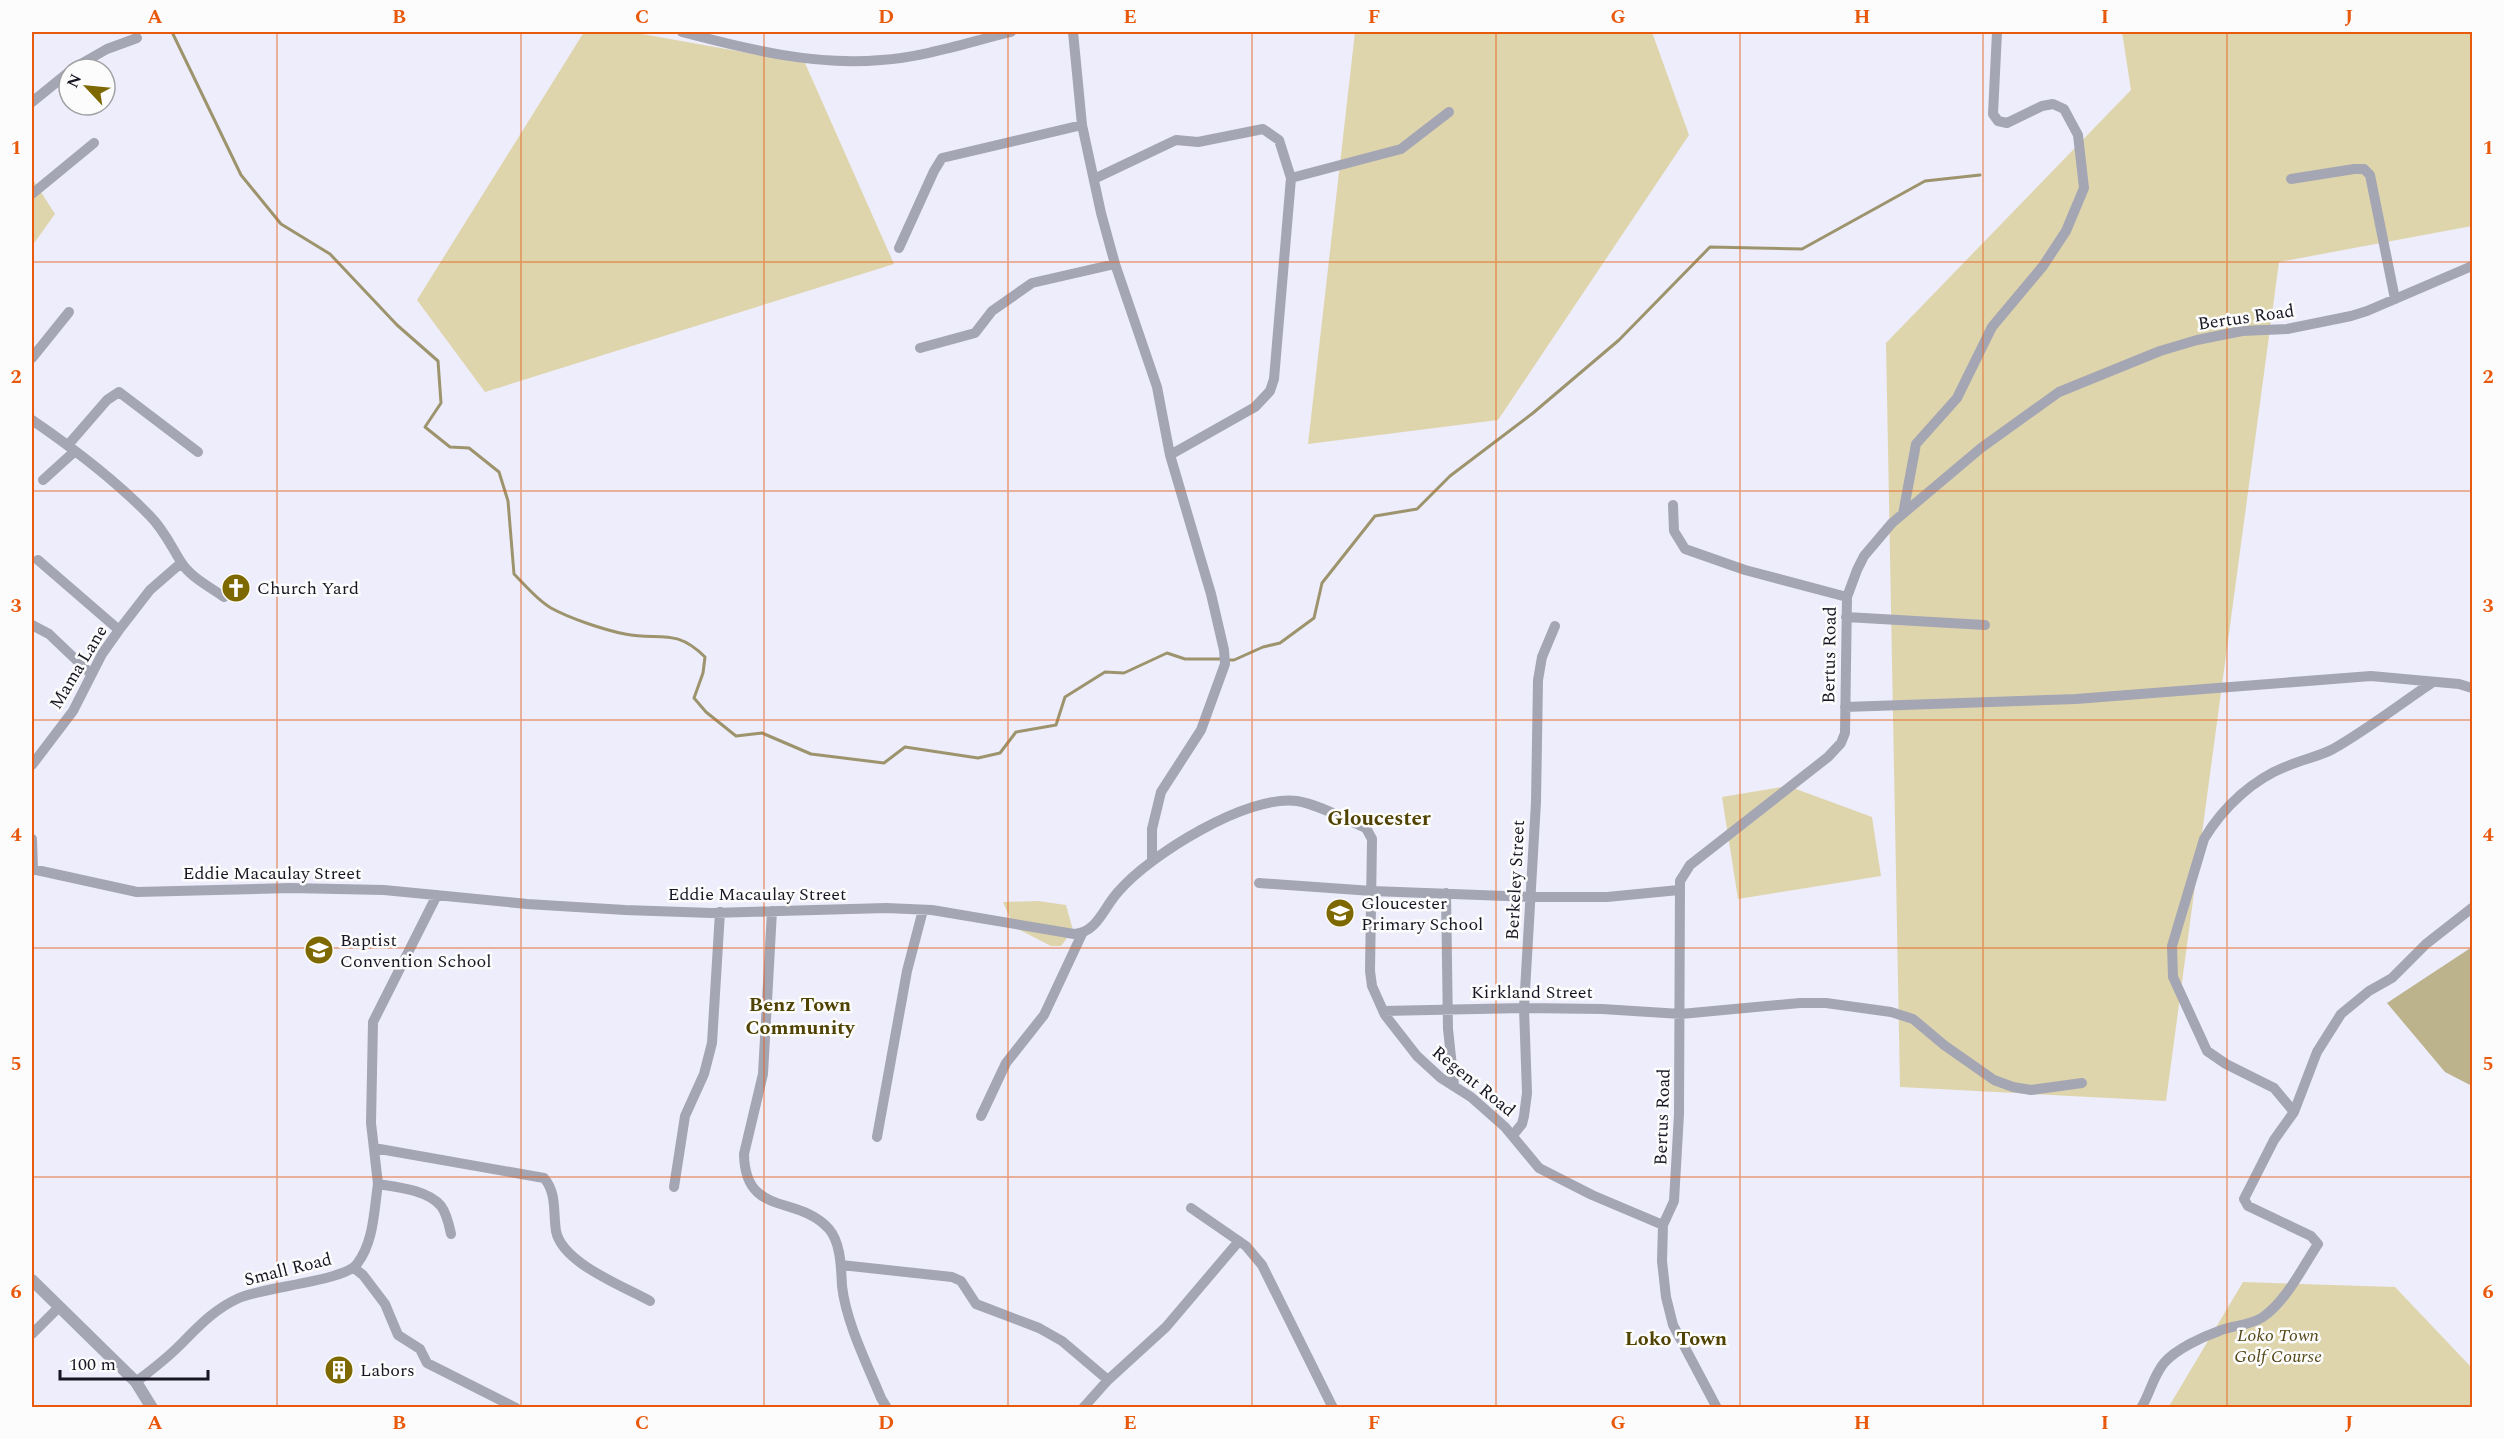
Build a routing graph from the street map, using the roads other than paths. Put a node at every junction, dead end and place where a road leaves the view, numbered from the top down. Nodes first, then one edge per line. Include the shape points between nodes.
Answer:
1 (682, 32) edge
2 (1011, 32) edge
3 (1073, 32) edge
4 (1997, 32) edge
5 (137, 38) dead end
6 (93, 57) edge
7 (57, 81) edge
8 (32, 102) edge
9 (1449, 112) dead end
10 (1082, 125) junction
11 (94, 143) dead end
12 (1291, 178) junction
13 (1094, 179) junction
14 (2292, 179) dead end
15 (32, 194) edge
16 (899, 248) dead end
17 (1115, 264) junction
18 (2472, 266) edge
19 (2395, 299) junction
20 (69, 312) dead end
21 (920, 348) dead end
22 (32, 358) edge
23 (32, 420) edge
24 (71, 448) junction
25 (198, 452) dead end
26 (1170, 455) junction
27 (44, 480) dead end
28 (1673, 505) dead end
29 (1903, 514) junction
30 (38, 560) dead end
31 (182, 562) junction
32 (224, 597) dead end
33 (1846, 597) junction
34 (1846, 617) junction
35 (32, 625) edge
36 (1985, 625) dead end
37 (1555, 626) dead end
38 (119, 630) junction
39 (91, 674) junction
40 (2433, 682) junction
41 (2472, 688) edge
42 (1845, 707) junction
43 (32, 765) edge
44 (32, 839) edge
45 (1152, 859) junction
46 (32, 870) edge
47 (1259, 883) dead end
48 (1679, 890) junction
49 (1372, 891) junction
50 (1446, 893) junction
51 (437, 895) junction
52 (1530, 897) junction
53 (2472, 908) edge
54 (923, 910) junction
55 (772, 911) junction
56 (720, 912) junction
57 (1082, 934) junction
58 (1448, 1008) junction
59 (1524, 1008) junction
60 (1383, 1011) junction
61 (1681, 1014) junction
62 (2082, 1083) dead end
63 (1454, 1085) junction
64 (2294, 1112) junction
65 (981, 1116) dead end
66 (1513, 1135) junction
67 (877, 1137) dead end
68 (374, 1148) junction
69 (378, 1184) junction
70 (674, 1187) dead end
71 (1191, 1209) dead end
72 (1663, 1225) junction
73 (452, 1234) dead end
74 (1239, 1241) junction
75 (841, 1265) junction
76 (354, 1268) junction
77 (32, 1280) edge
78 (650, 1301) dead end
79 (59, 1307) junction
80 (32, 1334) edge
81 (1108, 1380) junction
82 (136, 1382) junction
83 (152, 1407) edge
84 (516, 1407) edge
85 (887, 1407) edge
86 (1083, 1407) edge
87 (1333, 1407) edge
88 (1717, 1407) edge
89 (2141, 1407) edge

1 - 2 street via 756,51 827,61 882,60
3 - 10 street
4 - 29 street via 1993,114 1998,121 2007,123 2042,106 2053,104 2064,109 2078,135 2084,188 2067,231 1992,327 1957,398 1916,444
5 - 6 street
7 - 8 street
9 - 12 street via 1401,149
10 - 13 street
10 - 16 street via 942,158
11 - 15 street
12 - 13 street via 1279,140 1263,129 1198,142 1176,140
12 - 26 street via 1270,392 1255,407
13 - 17 street
14 - 19 street via 2354,169 2364,169 2370,175
17 - 21 street via 1032,283 992,311 975,333
17 - 26 street via 1157,387
18 - 19 street, Bertus Road
19 - 29 street, Bertus Road via 2367,311 2304,326 2242,331 2196,340 2059,392 1981,448
20 - 22 street
23 - 24 street
24 - 25 street via 107,400 119,392
24 - 27 street
24 - 31 street via 150,516
26 - 45 street via 1211,594 1225,664 1201,730 1161,792 1152,829
28 - 33 street via 1674,531 1685,549
29 - 33 street, Bertus Road via 1864,556
30 - 38 street
31 - 32 street
31 - 38 street, Mama Lane via 150,590
33 - 34 street, Bertus Road
34 - 36 street
34 - 42 street, Bertus Road
35 - 39 street via 50,634
37 - 52 street, Berkeley Street via 1542,657 1538,680
38 - 39 street, Mama Lane
39 - 43 street, Mama Lane via 73,711
40 - 41 street
40 - 42 street via 2370,676 2076,699
40 - 64 street via 2332,750 2288,765 2252,786 2229,805 2204,838 2172,946 2173,977 2207,1051 2274,1088
42 - 48 street, Bertus Road via 1845,733 1836,750 1690,864 1683,872
44 - 46 street
45 - 49 street via 1196,833 1257,806 1299,801 1370,833
45 - 57 street via 1126,881 1093,927
46 - 51 street, Eddie Macaulay Street via 138,892 290,888
47 - 49 street
48 - 52 street via 1608,897
48 - 61 street, Bertus Road
49 - 50 street
49 - 60 street, Regent Road via 1372,986
50 - 52 street
50 - 58 street
51 - 56 street, Eddie Macaulay Street via 625,910
51 - 68 street, Small Road via 373,1022
52 - 59 street, Berkeley Street
53 - 64 street via 2426,944 2392,978 2341,1014 2317,1052
54 - 55 street, Eddie Macaulay Street
54 - 57 street, Eddie Macaulay Street
54 - 67 street via 907,971
55 - 56 street, Eddie Macaulay Street
55 - 75 street via 763,1074 744,1166 758,1195 809,1215 830,1230
56 - 70 street via 712,1043 686,1116
57 - 65 street via 1044,1015 1006,1063
58 - 59 street, Kirkland Street
58 - 60 street, Kirkland Street
58 - 63 street
59 - 61 street, Kirkland Street
59 - 66 street, Berkeley Street via 1526,1109 1522,1124
60 - 63 street, Regent Road via 1417,1056
61 - 62 street, Kirkland Street via 1800,1003 1891,1012 1913,1019 1994,1080 2031,1090
61 - 72 street, Bertus Road via 1675,1190
63 - 66 street, Regent Road
64 - 89 street via 2274,1140 2244,1199 2248,1206 2311,1236 2318,1244 2284,1294 2262,1317 2220,1330 2165,1362
66 - 72 street, Regent Road via 1539,1167 1592,1196
68 - 69 street, Small Road
68 - 78 street via 544,1178 553,1193 557,1233 564,1249 576,1260
69 - 73 street via 407,1189 441,1205
69 - 76 street, Small Road via 372,1227
71 - 74 street
72 - 88 street via 1662,1261 1673,1326
74 - 81 street via 1166,1327
74 - 87 street via 1262,1265
75 - 81 street via 952,1277 961,1281 976,1304 1062,1341
75 - 85 street via 844,1303
76 - 82 street, Small Road via 238,1298 214,1312
76 - 84 street via 385,1304 398,1335 420,1350 427,1363
77 - 79 street
79 - 80 street
79 - 82 street
81 - 86 street
82 - 83 street

